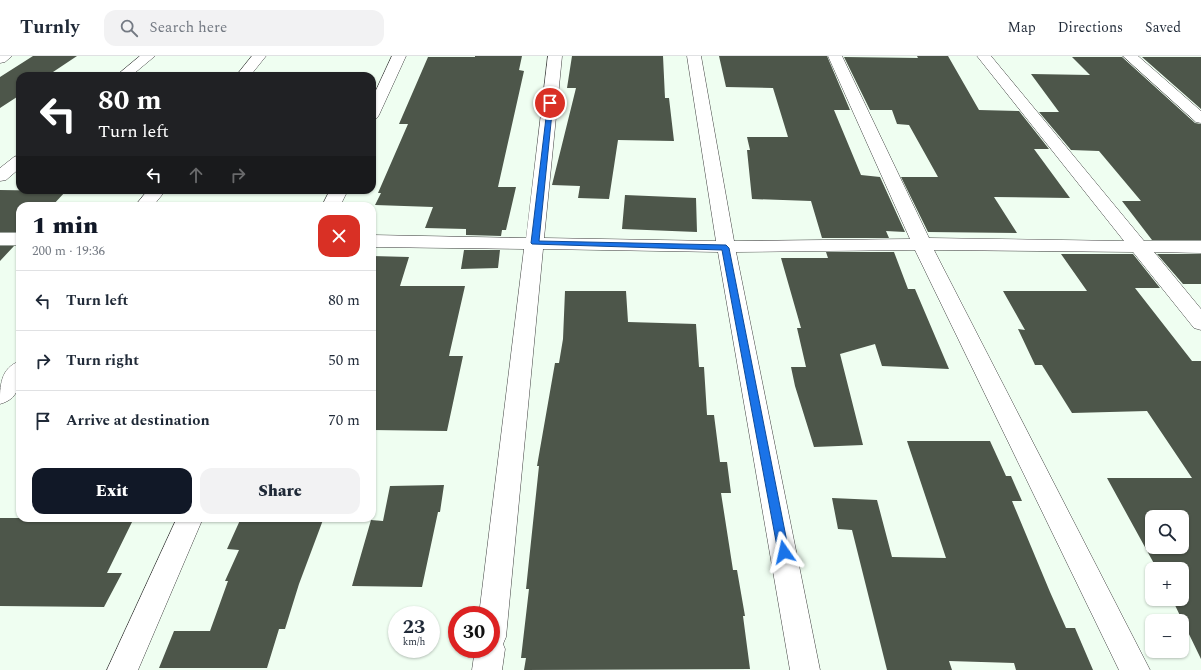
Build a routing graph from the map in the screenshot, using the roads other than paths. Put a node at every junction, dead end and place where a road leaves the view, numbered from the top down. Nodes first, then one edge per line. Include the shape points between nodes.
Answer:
1 (5, 56) edge
2 (148, 56) edge
3 (259, 56) edge
4 (398, 56) edge
5 (555, 56) edge
6 (694, 56) edge
7 (835, 56) edge
8 (984, 56) edge
9 (1130, 56) edge
10 (0, 59) edge
11 (128, 72) edge
12 (246, 72) edge
13 (376, 106) edge
14 (1201, 119) edge
15 (16, 163) edge
16 (0, 176) edge
17 (0, 239) edge
18 (16, 239) edge
19 (376, 241) edge
20 (535, 243) junction
21 (922, 244) junction
22 (1139, 246) junction
23 (1201, 247) edge
24 (726, 248) junction
25 (1201, 323) edge
26 (16, 374) edge
27 (0, 396) edge
28 (188, 522) edge
29 (494, 606) edge
30 (489, 658) edge
31 (122, 670) edge
32 (487, 670) edge
33 (805, 670) edge
34 (1135, 670) edge

1 - 10 street
2 - 11 street
3 - 12 street
4 - 13 street
5 - 20 street
6 - 24 street
7 - 21 street
8 - 22 street
9 - 14 street
15 - 16 street
17 - 18 street
19 - 20 street
20 - 24 street
20 - 29 street
21 - 22 street
21 - 24 street
21 - 34 street
22 - 23 street
22 - 25 street
24 - 33 street
26 - 27 street
28 - 31 street
30 - 32 street

